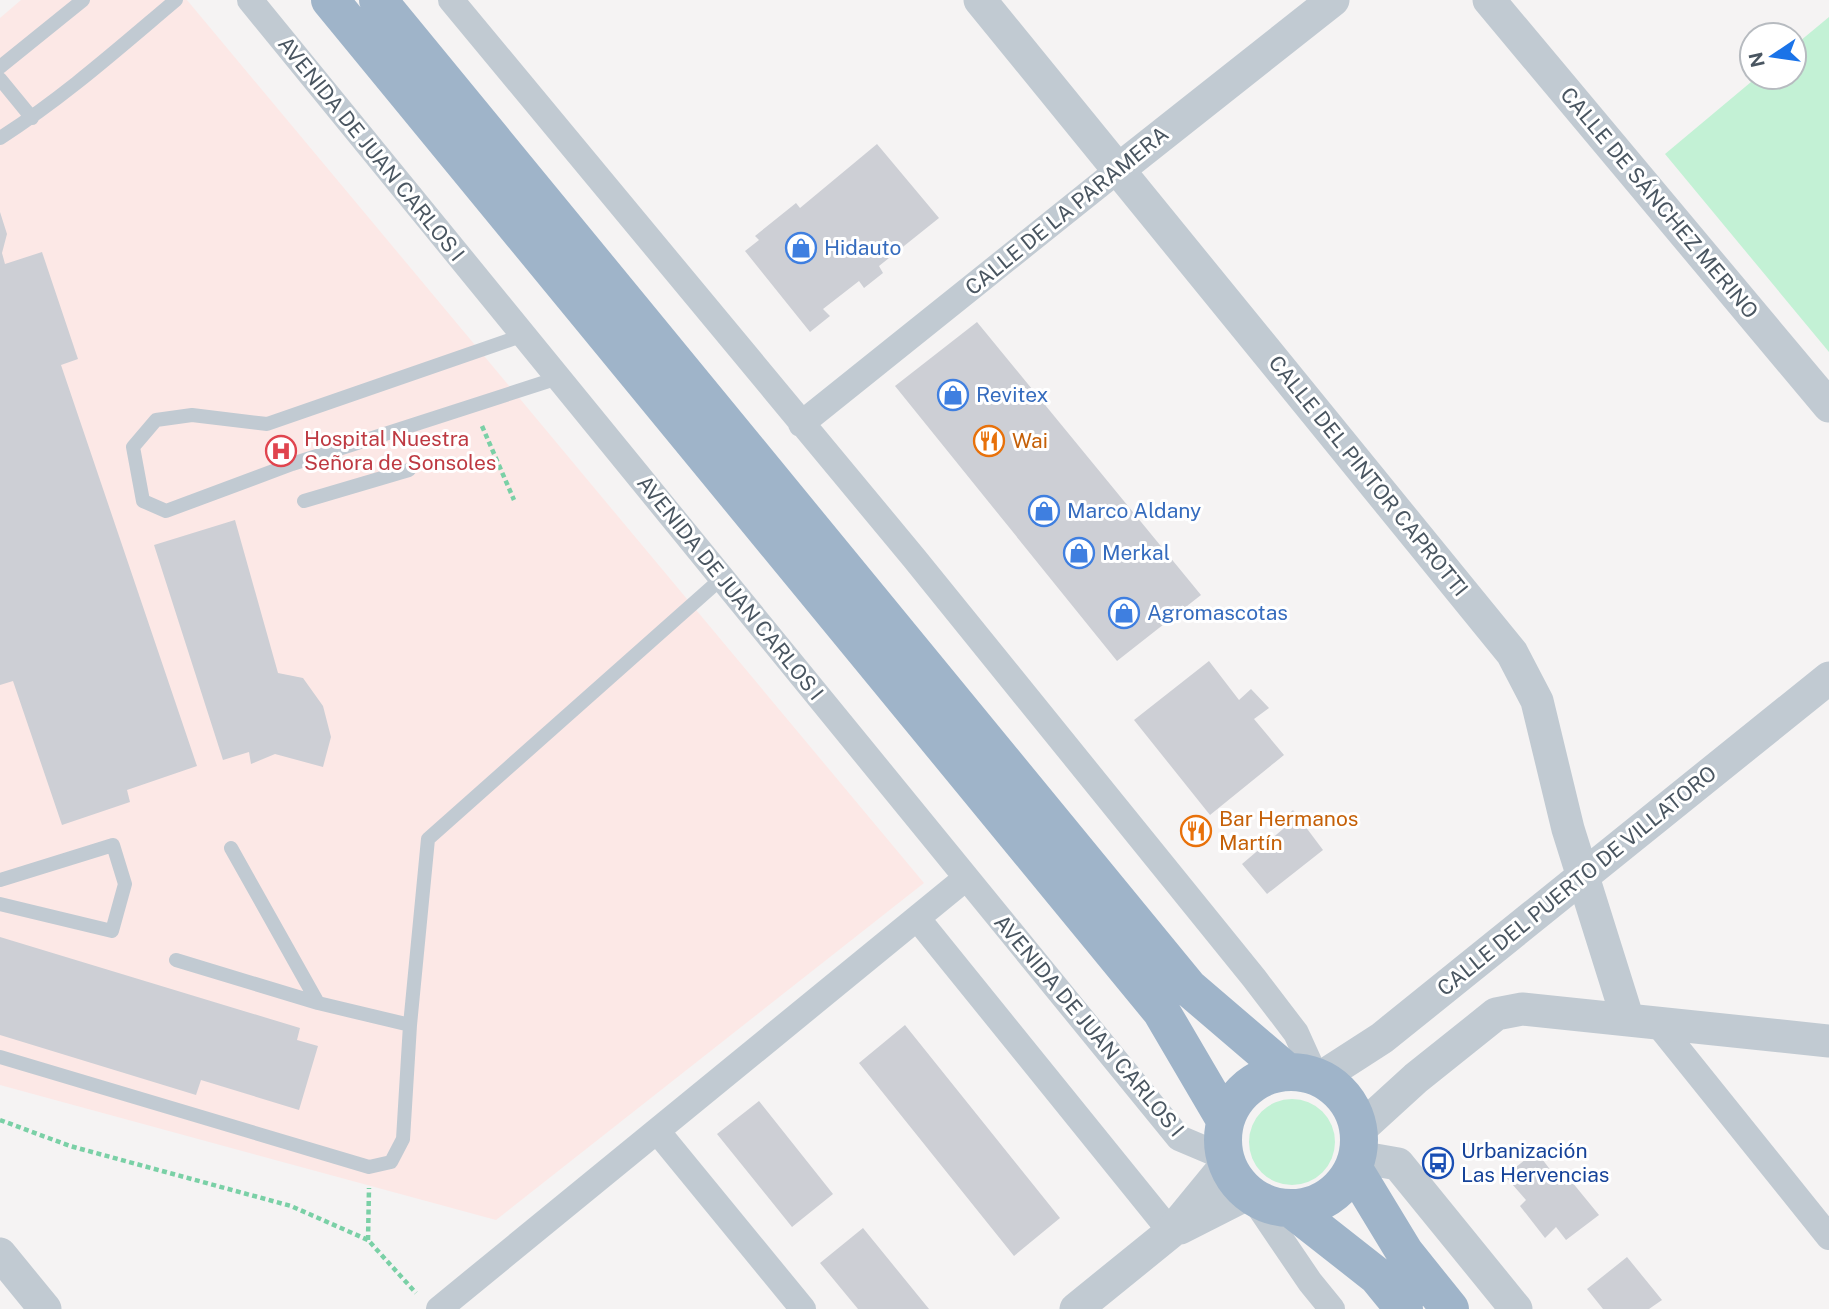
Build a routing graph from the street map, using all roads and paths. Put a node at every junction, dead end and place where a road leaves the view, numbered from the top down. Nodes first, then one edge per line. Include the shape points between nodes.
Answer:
1 (83, 0) edge
2 (176, 0) edge
3 (250, 0) edge
4 (330, 0) edge
5 (377, 0) edge
6 (451, 0) edge
7 (980, 0) edge
8 (1333, 0) edge
9 (1489, 0) edge
10 (0, 67) edge
11 (0, 79) edge
12 (32, 118) junction
13 (0, 138) edge
14 (1118, 170) junction
15 (524, 335) junction
16 (558, 378) junction
17 (473, 406) junction
18 (1829, 406) edge
19 (801, 424) junction
20 (409, 470) dead end
21 (304, 500) dead end
22 (514, 500) dead end
23 (722, 578) junction
24 (1829, 678) edge
25 (231, 848) dead end
26 (1581, 876) junction
27 (966, 878) junction
28 (0, 880) edge
29 (0, 904) edge
30 (917, 918) junction
31 (176, 960) dead end
32 (318, 1003) junction
33 (1642, 1022) junction
34 (410, 1025) junction
35 (1829, 1041) edge
36 (0, 1057) edge
37 (1307, 1075) junction
38 (0, 1120) edge
39 (1225, 1120) junction
40 (657, 1131) junction
41 (1357, 1152) junction
42 (369, 1167) junction
43 (1237, 1179) junction
44 (1293, 1210) junction
45 (1171, 1232) junction
46 (1829, 1237) edge
47 (368, 1240) junction
48 (0, 1254) edge
49 (430, 1304) edge
50 (45, 1309) edge
51 (803, 1309) edge
52 (1076, 1309) edge
53 (1332, 1309) edge
54 (1404, 1309) edge
55 (1450, 1309) edge
56 (1516, 1309) edge

1 - 10 lane
2 - 12 lane
3 - 15 street, AVENIDA DE JUAN CARLOS I
4 - 39 highway via 1161,1012
5 - 37 highway via 1189,988
6 - 19 street
7 - 14 street, CALLE DEL PINTOR CAPROTTI
8 - 14 street, CALLE DE LA PARAMERA
9 - 18 street, CALLE DE SÁNCHEZ MERINO
11 - 12 lane
12 - 13 lane
14 - 19 street, CALLE DE LA PARAMERA
14 - 26 street, CALLE DEL PINTOR CAPROTTI via 1512,653 1537,701
15 - 16 street, AVENIDA DE JUAN CARLOS I
15 - 17 lane via 267,424 192,415 156,420 133,447 142,501 166,511 292,464
16 - 17 lane
16 - 23 street, AVENIDA DE JUAN CARLOS I
17 - 22 path
19 - 37 street via 1254,978 1296,1033
20 - 21 lane
23 - 27 street, AVENIDA DE JUAN CARLOS I
23 - 34 lane via 428,839
24 - 26 street, CALLE DEL PUERTO DE VILLATORO
25 - 32 lane
26 - 33 street, CALLE DEL PINTOR CAPROTTI
26 - 37 street, CALLE DEL PUERTO DE VILLATORO via 1382,1038
27 - 30 street
27 - 43 street, AVENIDA DE JUAN CARLOS I via 1178,1138
28 - 29 lane via 113,845 125,884 112,931
30 - 40 street
30 - 45 street
31 - 32 lane
32 - 34 lane
33 - 35 street
33 - 41 street via 1522,1009 1496,1014 1416,1078
33 - 46 street, CALLE DEL PINTOR CAPROTTI
34 - 42 lane via 403,1139 391,1162
36 - 42 lane
37 - 39 highway via 1259,1079 1238,1096
37 - 41 highway via 1346,1099
38 - 47 path via 70,1146 291,1206
39 - 43 highway
40 - 49 street
40 - 51 street
41 - 44 highway via 1330,1198
41 - 55 highway via 1405,1253
41 - 56 street via 1398,1164
42 - 47 path
43 - 44 highway
43 - 45 street
43 - 53 street
44 - 54 highway via 1377,1276
45 - 52 street
47 - 49 path
48 - 50 street

